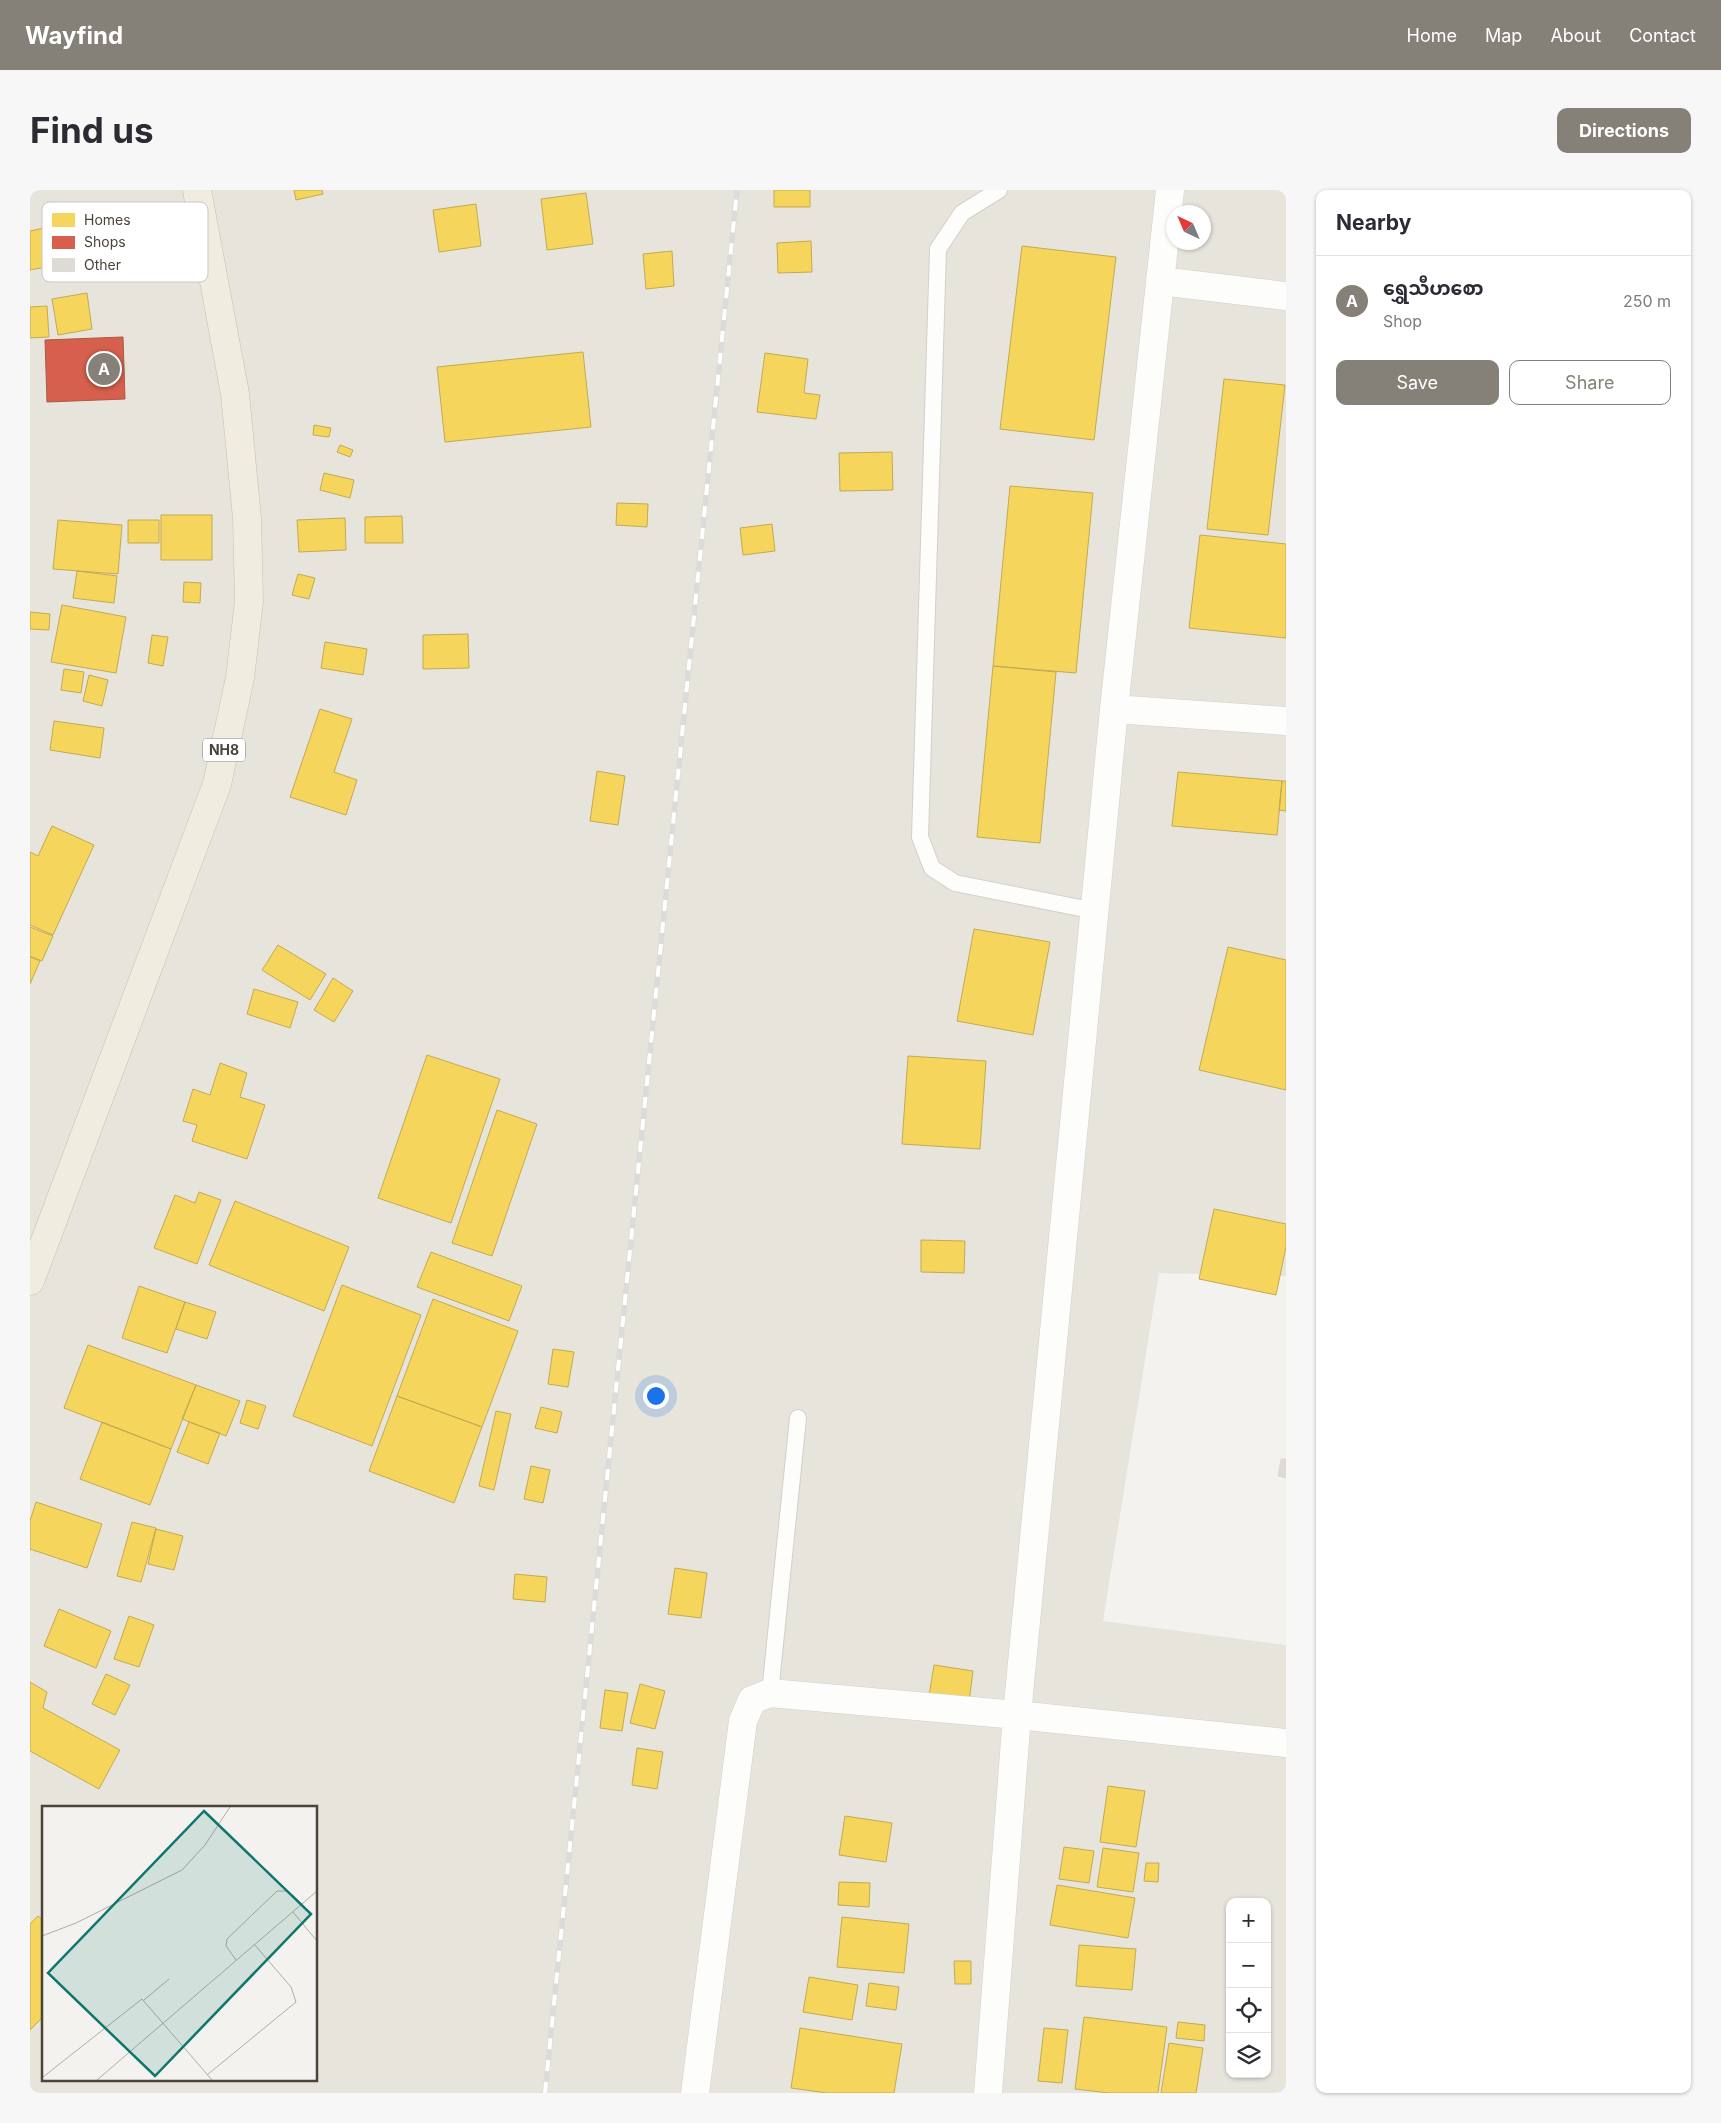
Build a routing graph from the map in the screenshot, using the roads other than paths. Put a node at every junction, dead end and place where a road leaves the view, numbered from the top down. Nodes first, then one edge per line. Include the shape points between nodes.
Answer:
1 (999, 190) edge
2 (1170, 190) edge
3 (208, 249) edge
4 (1160, 281) junction
5 (1286, 296) edge
6 (1114, 709) junction
7 (1286, 721) edge
8 (1095, 911) junction
9 (30, 1281) edge
10 (798, 1418) dead end
11 (770, 1694) junction
12 (1017, 1715) junction
13 (1286, 1743) edge
14 (695, 2093) edge
15 (988, 2093) edge

1 - 8 lane via 962,213 938,248 920,837 932,868 955,883
2 - 4 street
3 - 9 highway, NH8 via 235,394 247,518 248,601 240,678 217,784
4 - 5 street
4 - 6 street
6 - 7 street
6 - 8 street
8 - 12 street
10 - 11 lane
11 - 12 street
11 - 14 street via 752,1700 743,1721
12 - 13 street
12 - 15 street

